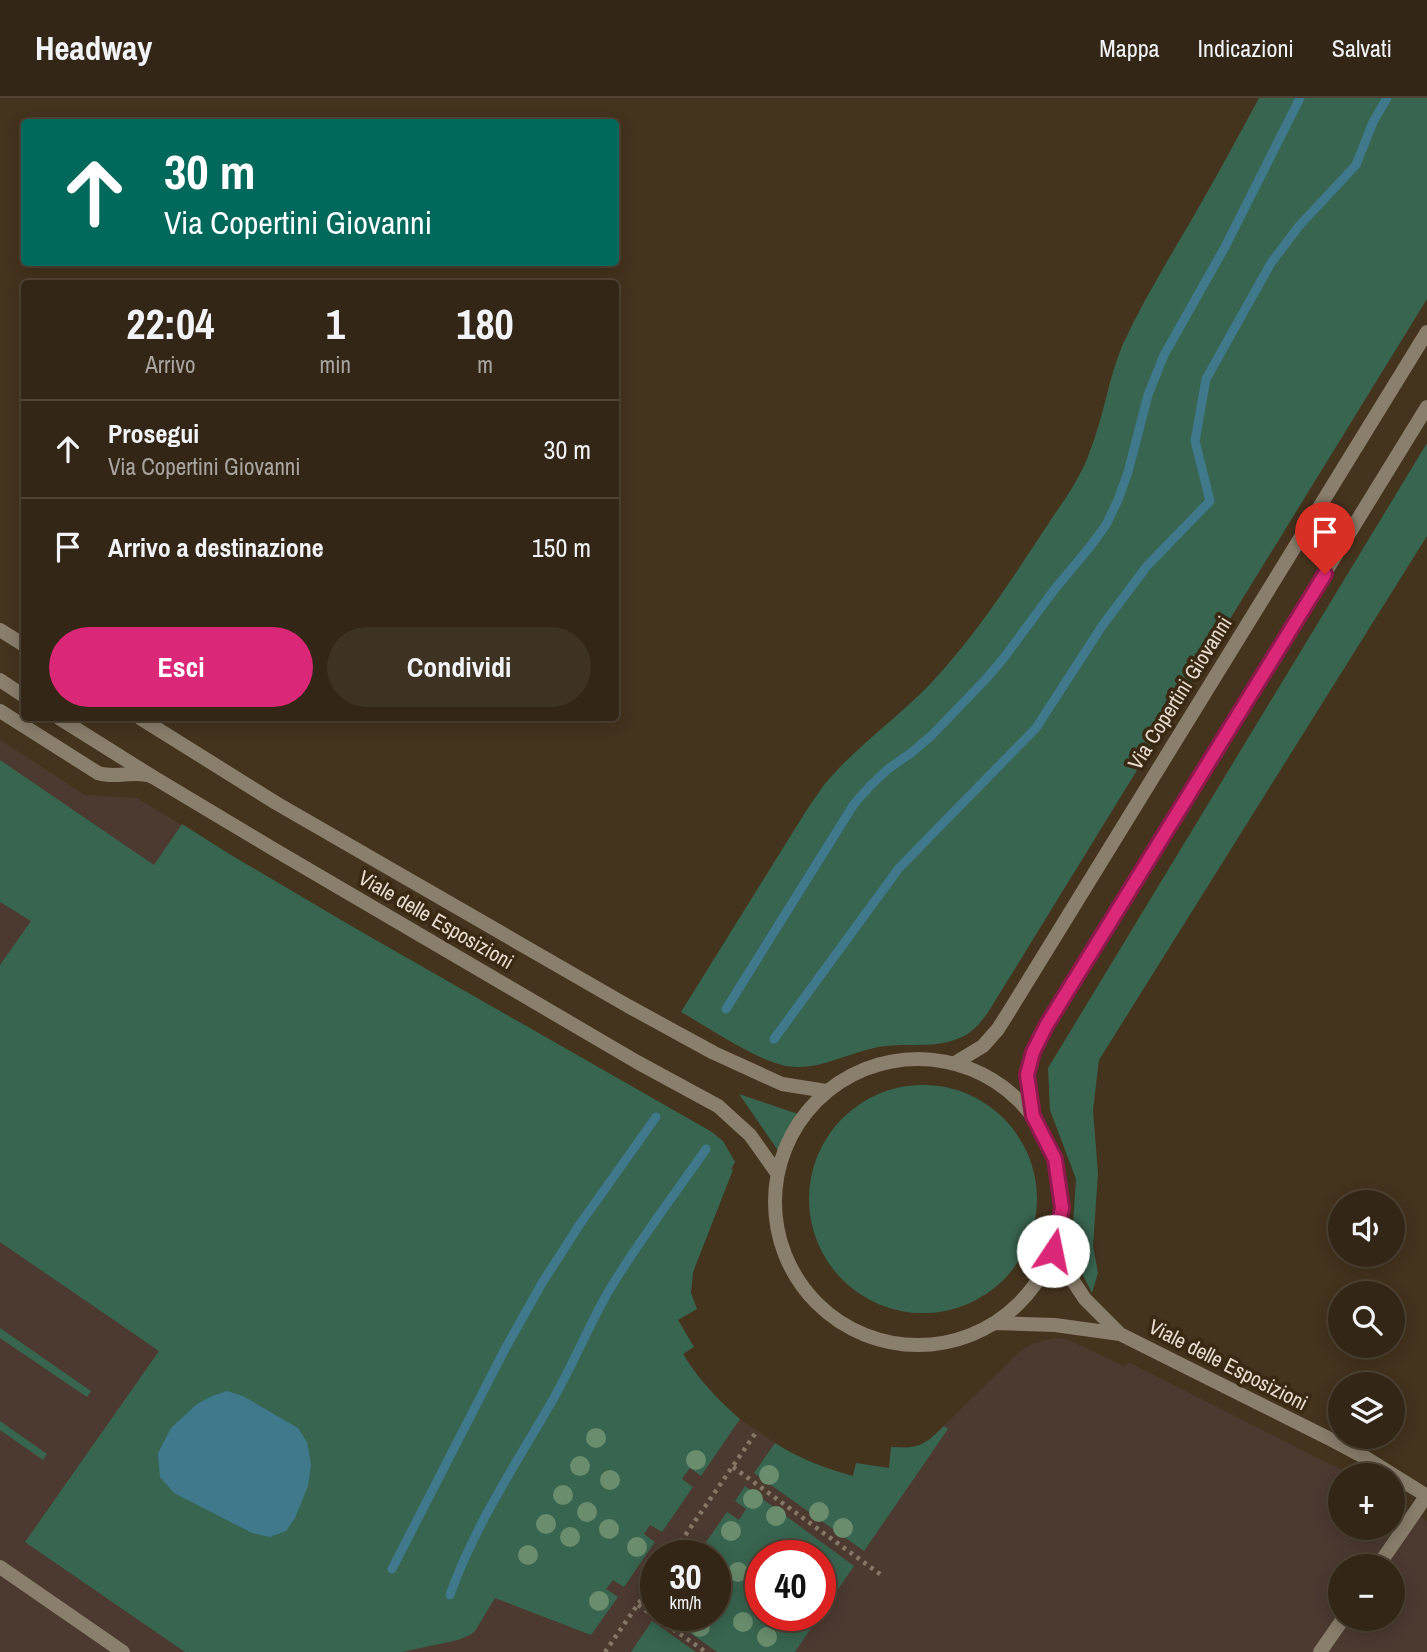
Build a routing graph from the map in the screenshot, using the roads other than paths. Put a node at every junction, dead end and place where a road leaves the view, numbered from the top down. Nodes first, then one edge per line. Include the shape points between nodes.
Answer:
1 (1427, 332) edge
2 (1427, 407) edge
3 (0, 629) edge
4 (21, 643) edge
5 (0, 680) edge
6 (21, 693) edge
7 (0, 711) edge
8 (64, 721) edge
9 (145, 721) edge
10 (153, 777) junction
11 (956, 1063) junction
12 (825, 1091) junction
13 (1033, 1116) junction
14 (777, 1173) junction
15 (1053, 1251) junction
16 (995, 1323) junction
17 (1120, 1334) junction
18 (1427, 1495) edge
19 (1386, 1554) edge
20 (0, 1567) edge
21 (1335, 1631) edge
22 (123, 1652) edge
23 (1320, 1652) edge

1 - 11 street, Via Copertini Giovanni via 998,1029 984,1046
2 - 13 street via 1046,1026 1027,1075
3 - 4 street
5 - 6 street
7 - 10 street via 98,773
8 - 10 street, Viale delle Esposizioni
9 - 12 street, Viale delle Esposizioni via 276,803 714,1054 782,1084
10 - 14 street, Viale delle Esposizioni via 718,1106 750,1136
11 - 12 street, Viale delle Esposizioni via 901,1059 861,1070
11 - 13 street, Viale delle Esposizioni via 1000,1084
12 - 14 street, Viale delle Esposizioni via 790,1135
13 - 15 street, Viale delle Esposizioni via 1055,1159 1062,1208
14 - 16 street, Viale delle Esposizioni via 775,1208 780,1242 790,1266 804,1289 843,1323 880,1340 919,1345 959,1339
15 - 16 street, Viale delle Esposizioni via 1019,1304
15 - 17 street, Viale delle Esposizioni via 1085,1299
16 - 17 street, Viale delle Esposizioni
17 - 18 street, Viale delle Esposizioni via 1334,1441
18 - 19 street
20 - 22 street
21 - 23 street

